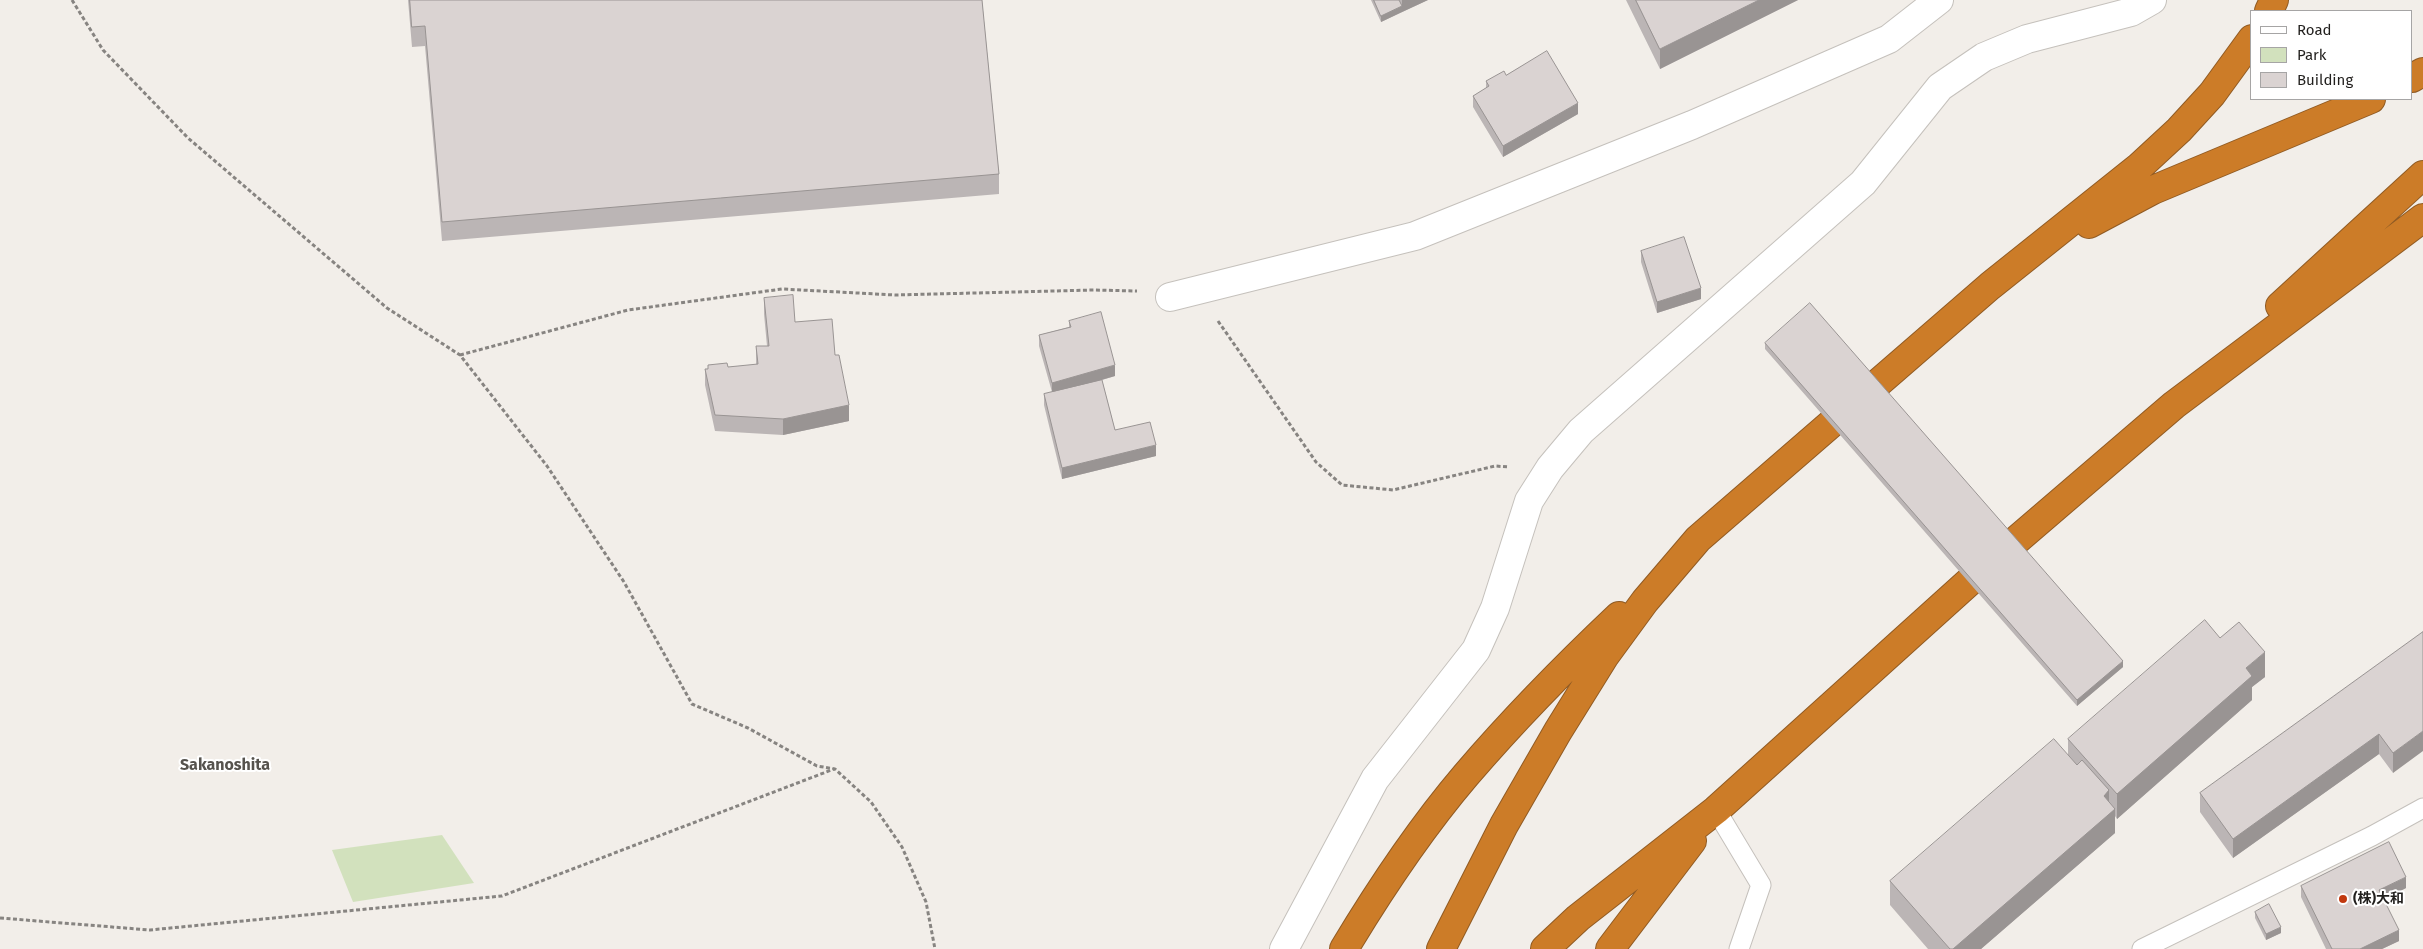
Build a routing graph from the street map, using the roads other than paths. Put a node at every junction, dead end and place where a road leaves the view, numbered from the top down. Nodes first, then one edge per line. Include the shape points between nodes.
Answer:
1 (1939, 0) edge
2 (2152, 0) edge
3 (2250, 42) edge
4 (2369, 100) edge
5 (2423, 175) edge
6 (2423, 218) edge
7 (1990, 286) junction
8 (1170, 297) road end
9 (2174, 405) junction
10 (1698, 539) junction
11 (2423, 808) edge
12 (1716, 810) junction
13 (1284, 949) edge
14 (1344, 949) edge
15 (1441, 949) edge
16 (1545, 949) edge
17 (1610, 949) edge
18 (1739, 949) edge
19 (2142, 949) edge

1 - 8 street via 1889,39 1692,125 1415,236
2 - 13 street via 2131,12 2027,39 1984,57 1940,88 1862,183 1580,431 1529,501 1495,608 1476,650 1375,779
3 - 7 highway via 2212,94 2139,168
4 - 7 highway via 2153,190 2103,215
5 - 9 highway
6 - 9 highway
7 - 10 highway
9 - 12 highway via 1991,562
10 - 14 highway via 1588,645 1466,775 1415,842
10 - 15 highway via 1645,602 1589,682 1504,825
11 - 19 lane
12 - 16 highway via 1578,918
12 - 17 highway
12 - 18 lane via 1761,885

